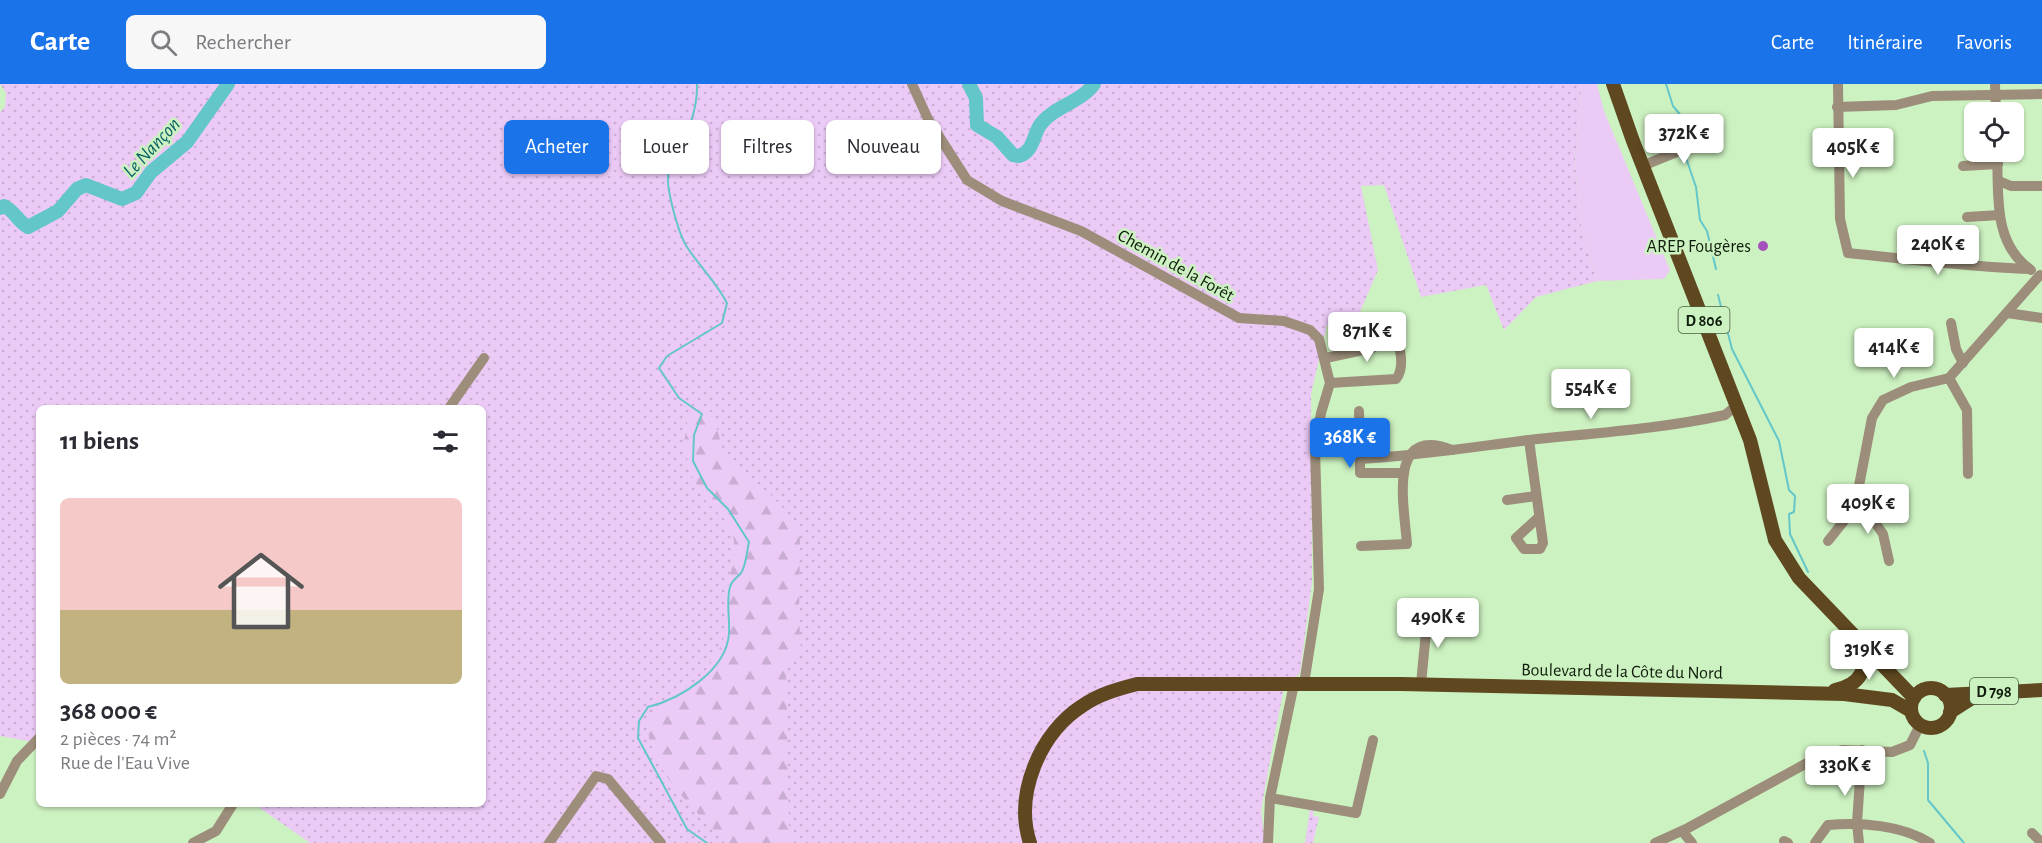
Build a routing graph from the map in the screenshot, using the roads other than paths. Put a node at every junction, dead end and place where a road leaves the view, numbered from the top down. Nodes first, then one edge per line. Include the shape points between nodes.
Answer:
1 (912, 84) edge
2 (1613, 84) edge
3 (1838, 84) edge
4 (1995, 90) edge
5 (2042, 94) edge
6 (1836, 107) junction
7 (1714, 137) dead end
8 (1998, 164) joint
9 (1642, 166) junction
10 (1964, 166) dead end
11 (1998, 181) junction
12 (2042, 186) edge
13 (2000, 215) junction
14 (1967, 217) dead end
15 (2029, 269) junction
16 (2041, 275) edge
17 (2007, 313) junction
18 (2042, 318) edge
19 (1950, 323) dead end
20 (484, 358) dead end
21 (1326, 358) junction
22 (1963, 363) junction
23 (1949, 378) junction
24 (1330, 383) junction
25 (451, 405) edge
26 (1737, 405) junction
27 (1359, 411) dead end
28 (1529, 440) junction
29 (1407, 457) junction
30 (1360, 459) junction
31 (1404, 473) junction
32 (1968, 474) dead end
33 (1536, 496) junction
34 (1507, 500) dead end
35 (1860, 501) junction
36 (1539, 517) dead end
37 (1828, 541) dead end
38 (1361, 546) dead end
39 (1889, 561) dead end
40 (1808, 589) junction
41 (1428, 611) dead end
42 (1299, 684) junction
43 (1421, 684) junction
44 (2042, 690) edge
45 (1817, 693) junction
46 (1946, 694) junction
47 (2042, 696) edge
48 (1912, 704) junction
49 (1950, 712) junction
50 (1920, 725) junction
51 (1373, 740) dead end
52 (36, 741) edge
53 (1862, 750) junction
54 (0, 794) edge
55 (1270, 798) junction
56 (231, 807) edge
57 (1857, 823) junction
58 (1682, 831) junction
59 (2032, 833) dead end
60 (194, 843) edge
61 (549, 843) edge
62 (661, 843) edge
63 (1030, 843) edge
64 (1268, 843) edge
65 (1655, 843) edge
66 (1692, 843) edge
67 (1815, 843) edge
68 (1859, 843) edge
69 (1930, 843) edge
70 (2042, 843) edge

1 - 21 street, Chemin de la Forêt via 928,119 967,180 1002,201 1081,231 1239,318 1284,321 1310,330 1319,339
2 - 9 main road, D 806
3 - 6 street
4 - 5 street
4 - 6 street via 1932,96 1896,105
6 - 15 street via 1840,219 1848,253 1968,267
7 - 9 street
8 - 10 street
8 - 11 street
9 - 26 main road, D 806
11 - 12 street via 2011,186
11 - 13 street
13 - 14 street
13 - 15 street via 2001,231 2015,258
15 - 16 street
16 - 17 street
17 - 18 street
17 - 22 street
19 - 22 street
20 - 25 street
21 - 24 street, Chemin de la Forêt
21 - 24 street via 1372,348 1396,332 1401,364 1396,379
22 - 23 street
23 - 32 street via 1967,410
23 - 35 street via 1911,387 1883,400 1872,418 1858,491
24 - 42 street, Chemin de la Forêt via 1315,448 1319,589
26 - 28 street via 1725,415 1709,418 1620,432
26 - 40 main road, D 806 via 1760,473 1775,540
27 - 30 street
28 - 29 street
28 - 33 street
29 - 30 street
29 - 31 street
30 - 31 street via 1360,473
31 - 38 street via 1407,544
33 - 34 street
33 - 36 street
35 - 37 street
35 - 39 street via 1883,534
40 - 45 main road via 1859,646 1865,660 1865,669 1856,682
40 - 48 main road, D 806
41 - 43 street
42 - 43 main road, Boulevard de la Côte du Nord
42 - 55 street, Chemin de la Forêt
42 - 63 main road, Boulevard de la Côte du Nord via 1137,684 1080,706 1056,728 1035,765 1026,810
43 - 45 main road, Boulevard de la Côte du Nord
44 - 46 main road, D 798
45 - 48 main road, Boulevard de la Côte du Nord
46 - 48 main road via 1931,688 1918,693
46 - 49 main road
47 - 49 main road, D 798 via 1972,698
48 - 50 main road
49 - 50 main road via 1947,720 1936,728
50 - 53 street via 1910,745 1892,752
51 - 55 street via 1356,813
52 - 54 street via 17,761
53 - 57 street
53 - 58 street via 1842,750 1818,757
55 - 64 street, Chemin de la Forêt
56 - 60 street via 216,831
57 - 67 street via 1828,825
57 - 68 street
57 - 69 street
58 - 65 street
58 - 66 street
59 - 70 street
61 - 62 street via 596,776 608,779

